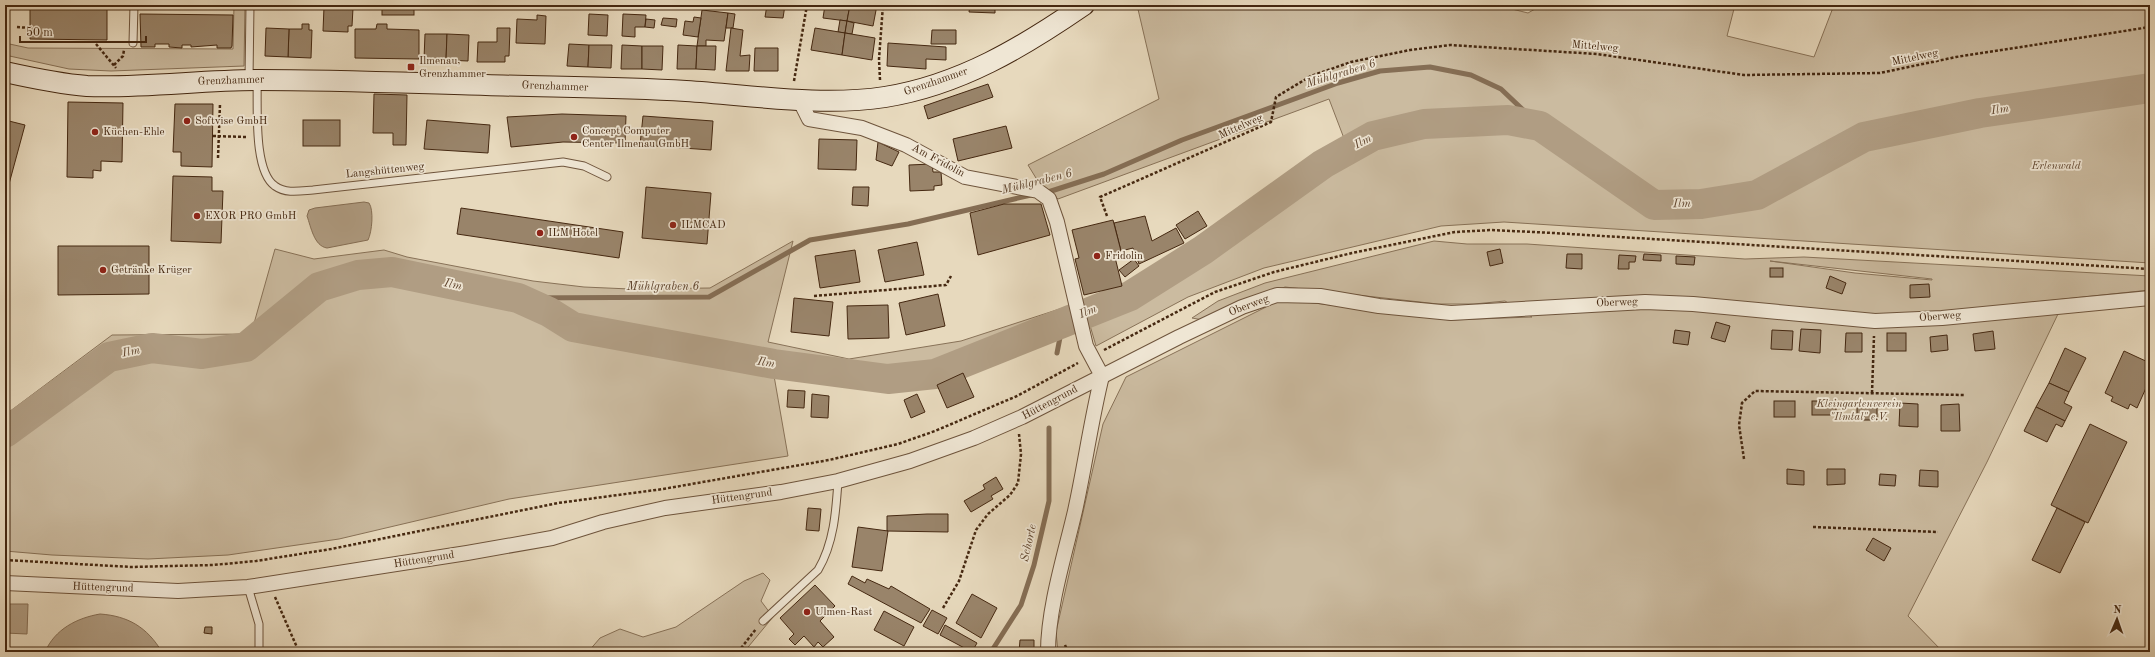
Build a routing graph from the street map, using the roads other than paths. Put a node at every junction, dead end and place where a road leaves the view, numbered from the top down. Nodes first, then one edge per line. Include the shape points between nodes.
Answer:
1 (134, 5) edge
2 (250, 5) edge
3 (1084, 5) edge
4 (134, 43) road end
5 (5, 72) edge
6 (253, 80) junction
7 (799, 99) junction
8 (607, 177) dead end
9 (2150, 298) edge
10 (1102, 376) junction
11 (838, 481) junction
12 (5, 583) edge
13 (248, 587) junction
14 (763, 621) road end
15 (259, 652) edge
16 (1048, 652) edge

1 - 4 lane
2 - 6 lane, Langshüttenweg
3 - 7 main road, Grenzhammer via 1043,34 1001,58 937,84 882,97 846,100
5 - 6 main road, Grenzhammer via 84,86
6 - 7 main road, Grenzhammer via 682,91
6 - 8 lane, Langshüttenweg via 264,172 273,185 292,192 563,162 584,166
7 - 10 street, Am Fridolin via 809,119 862,128 931,157 965,177 1044,195 1057,222 1089,351
9 - 10 street, Oberweg via 1942,318 1875,321 1693,304 1644,302 1451,314 1320,296 1277,295 1235,310
10 - 11 street, Hüttengrund via 1016,420 974,438 910,461
10 - 16 street via 1051,616
11 - 13 street, Hüttengrund via 781,492 665,508 603,522 552,538
11 - 14 lane via 835,520 823,562 818,570
12 - 13 street, Hüttengrund via 178,591
13 - 15 lane via 259,624

